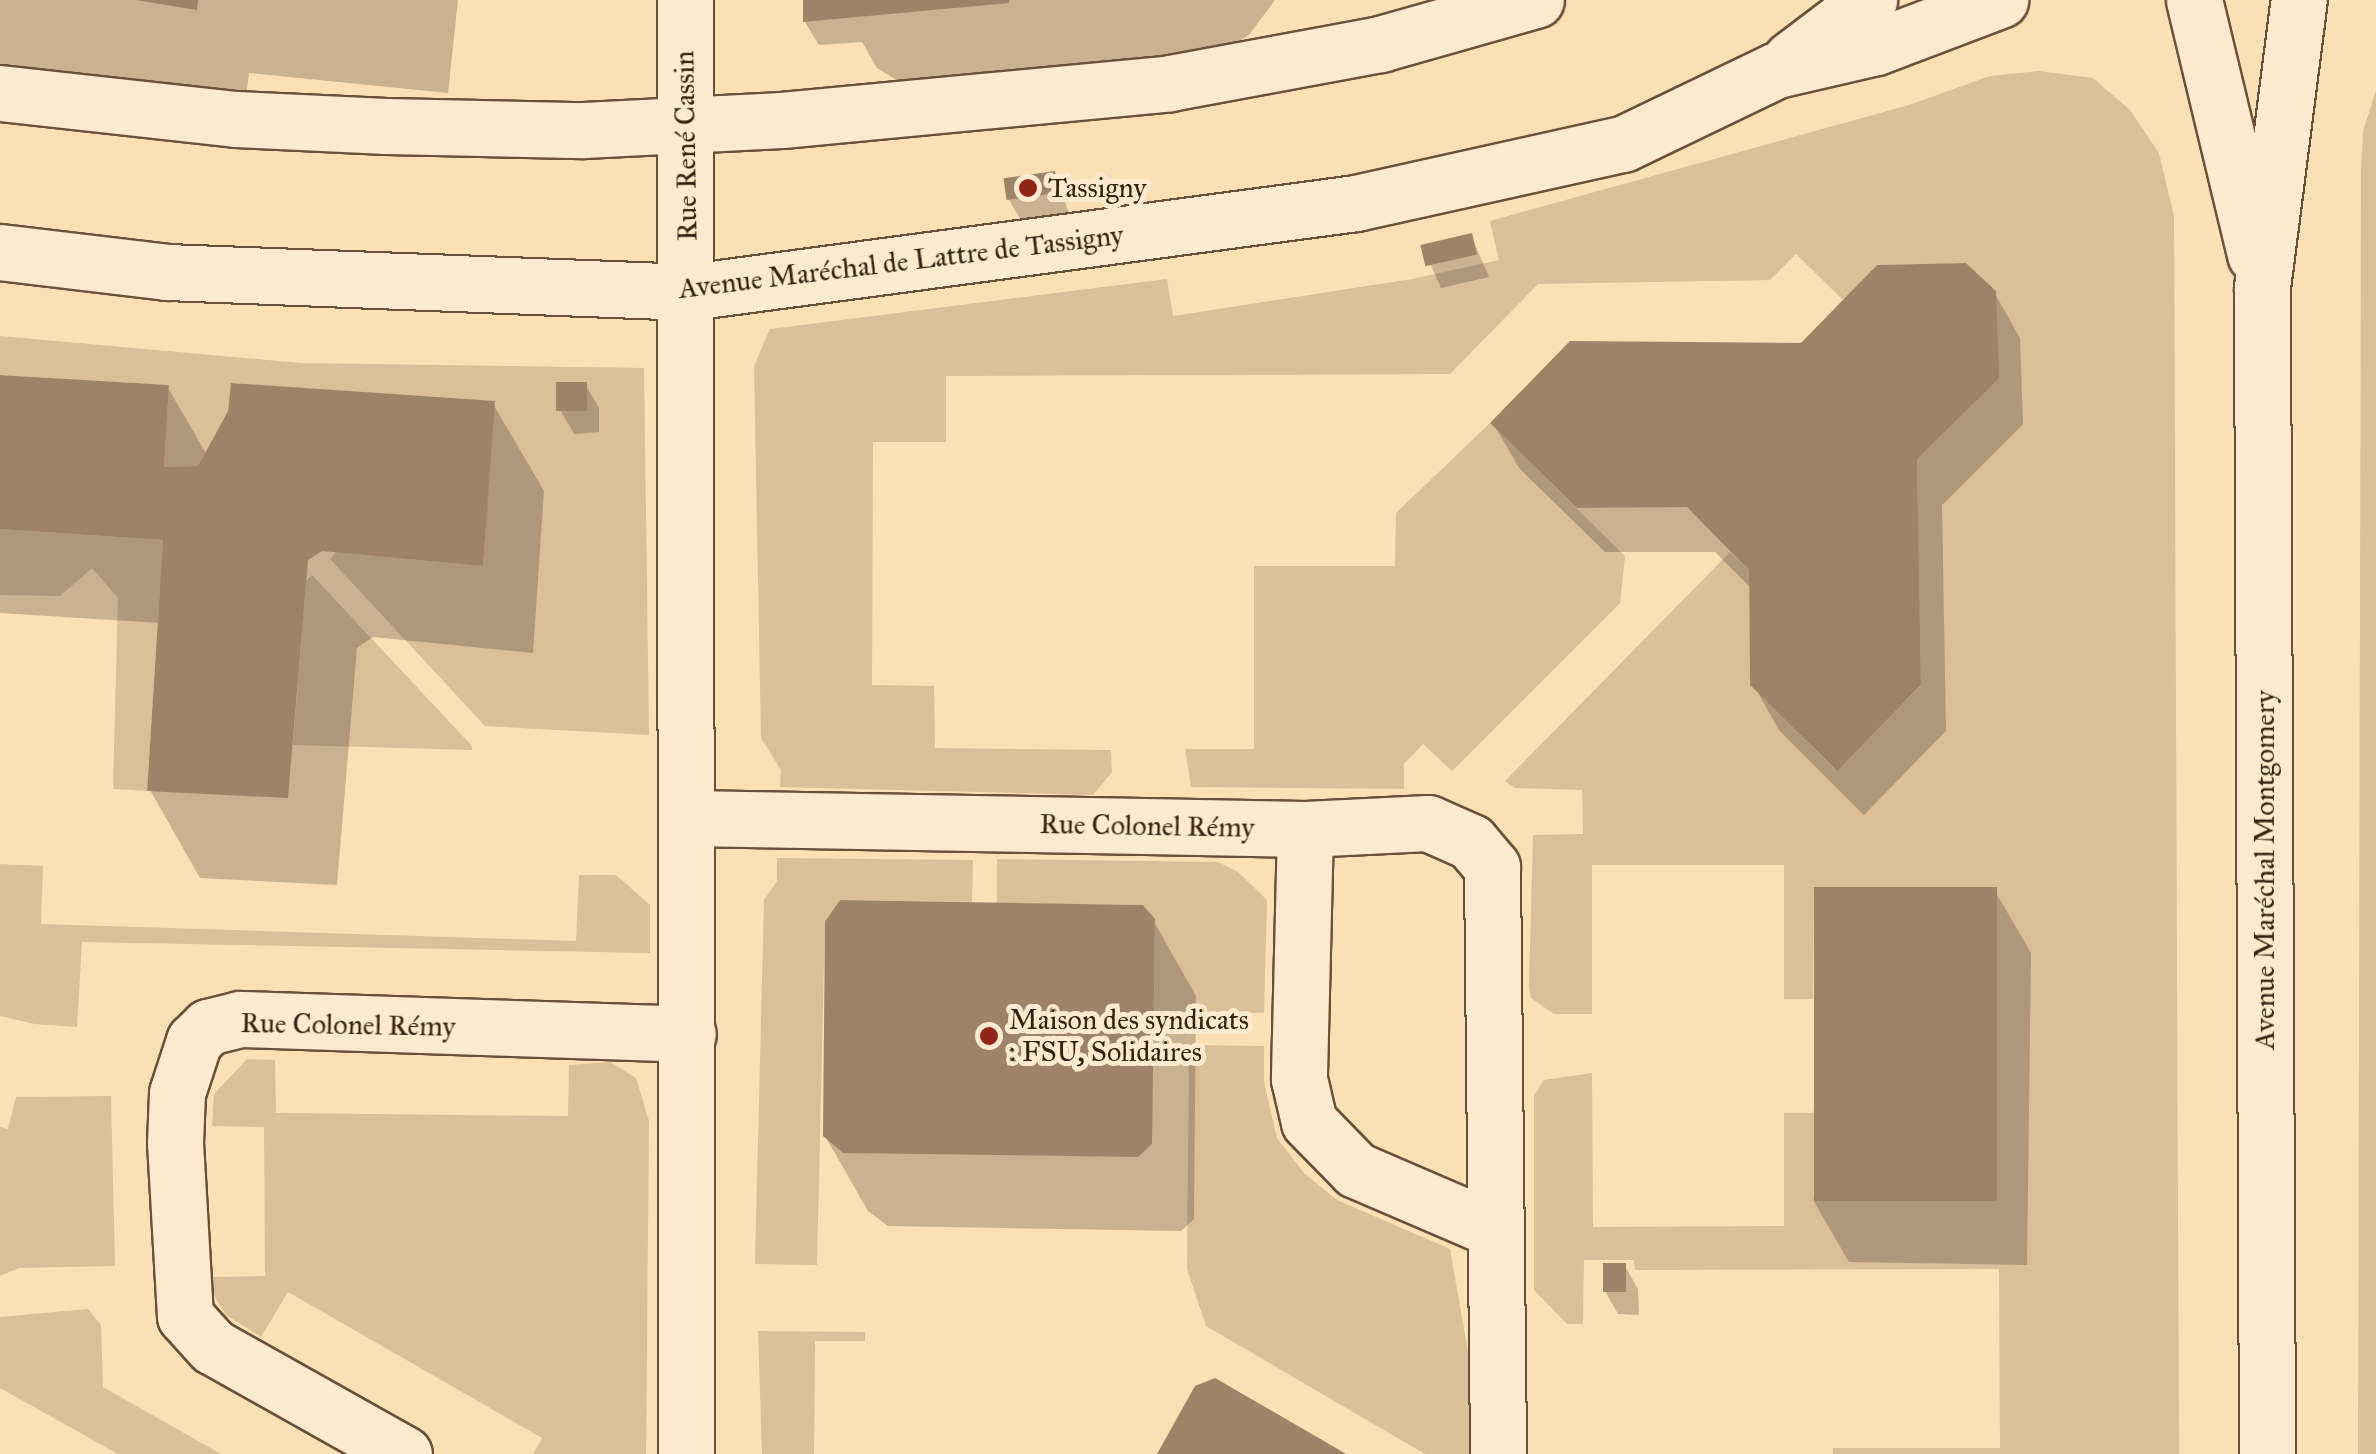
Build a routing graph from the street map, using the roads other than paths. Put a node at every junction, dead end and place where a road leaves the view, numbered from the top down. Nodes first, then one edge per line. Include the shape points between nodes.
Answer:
1 (685, 0) edge
2 (1536, 0) edge
3 (1869, 0) edge
4 (2000, 0) edge
5 (2194, 0) edge
6 (2299, 0) edge
7 (1777, 70) junction
8 (0, 92) edge
9 (683, 125) junction
10 (0, 252) edge
11 (2262, 287) junction
12 (690, 292) junction
13 (689, 818) junction
14 (1305, 829) junction
15 (688, 1034) junction
16 (1496, 1230) junction
17 (404, 1454) edge
18 (686, 1454) edge
19 (1498, 1454) edge
20 (2267, 1454) edge

1 - 9 street, Rue René Cassin
2 - 9 street via 1380,44 1170,83
3 - 7 street, Avenue Maréchal de Lattre de Tassigny
4 - 7 street, Avenue Maréchal de Lattre de Tassigny via 1876,47
5 - 11 street, Avenue Maréchal Montgomery
6 - 11 street, Avenue Maréchal Montgomery
7 - 12 street, Avenue Maréchal de Lattre de Tassigny via 1623,144 1356,203
8 - 9 street via 236,118 386,126
9 - 12 street, Rue René Cassin
10 - 12 street, Avenue Maréchal de Lattre de Tassigny via 167,272
11 - 20 street, Avenue Maréchal Montgomery
12 - 13 street
13 - 14 street, Rue Colonel Rémy
13 - 15 street
14 - 16 street via 1299,1079 1310,1122 1356,1170
14 - 16 street, Rue Colonel Rémy via 1428,823 1471,842 1492,867
15 - 17 street, Rue Colonel Rémy via 240,1019 208,1028 194,1041 177,1093 174,1143 185,1316 213,1347
15 - 18 street
16 - 19 street, Rue Colonel Rémy

